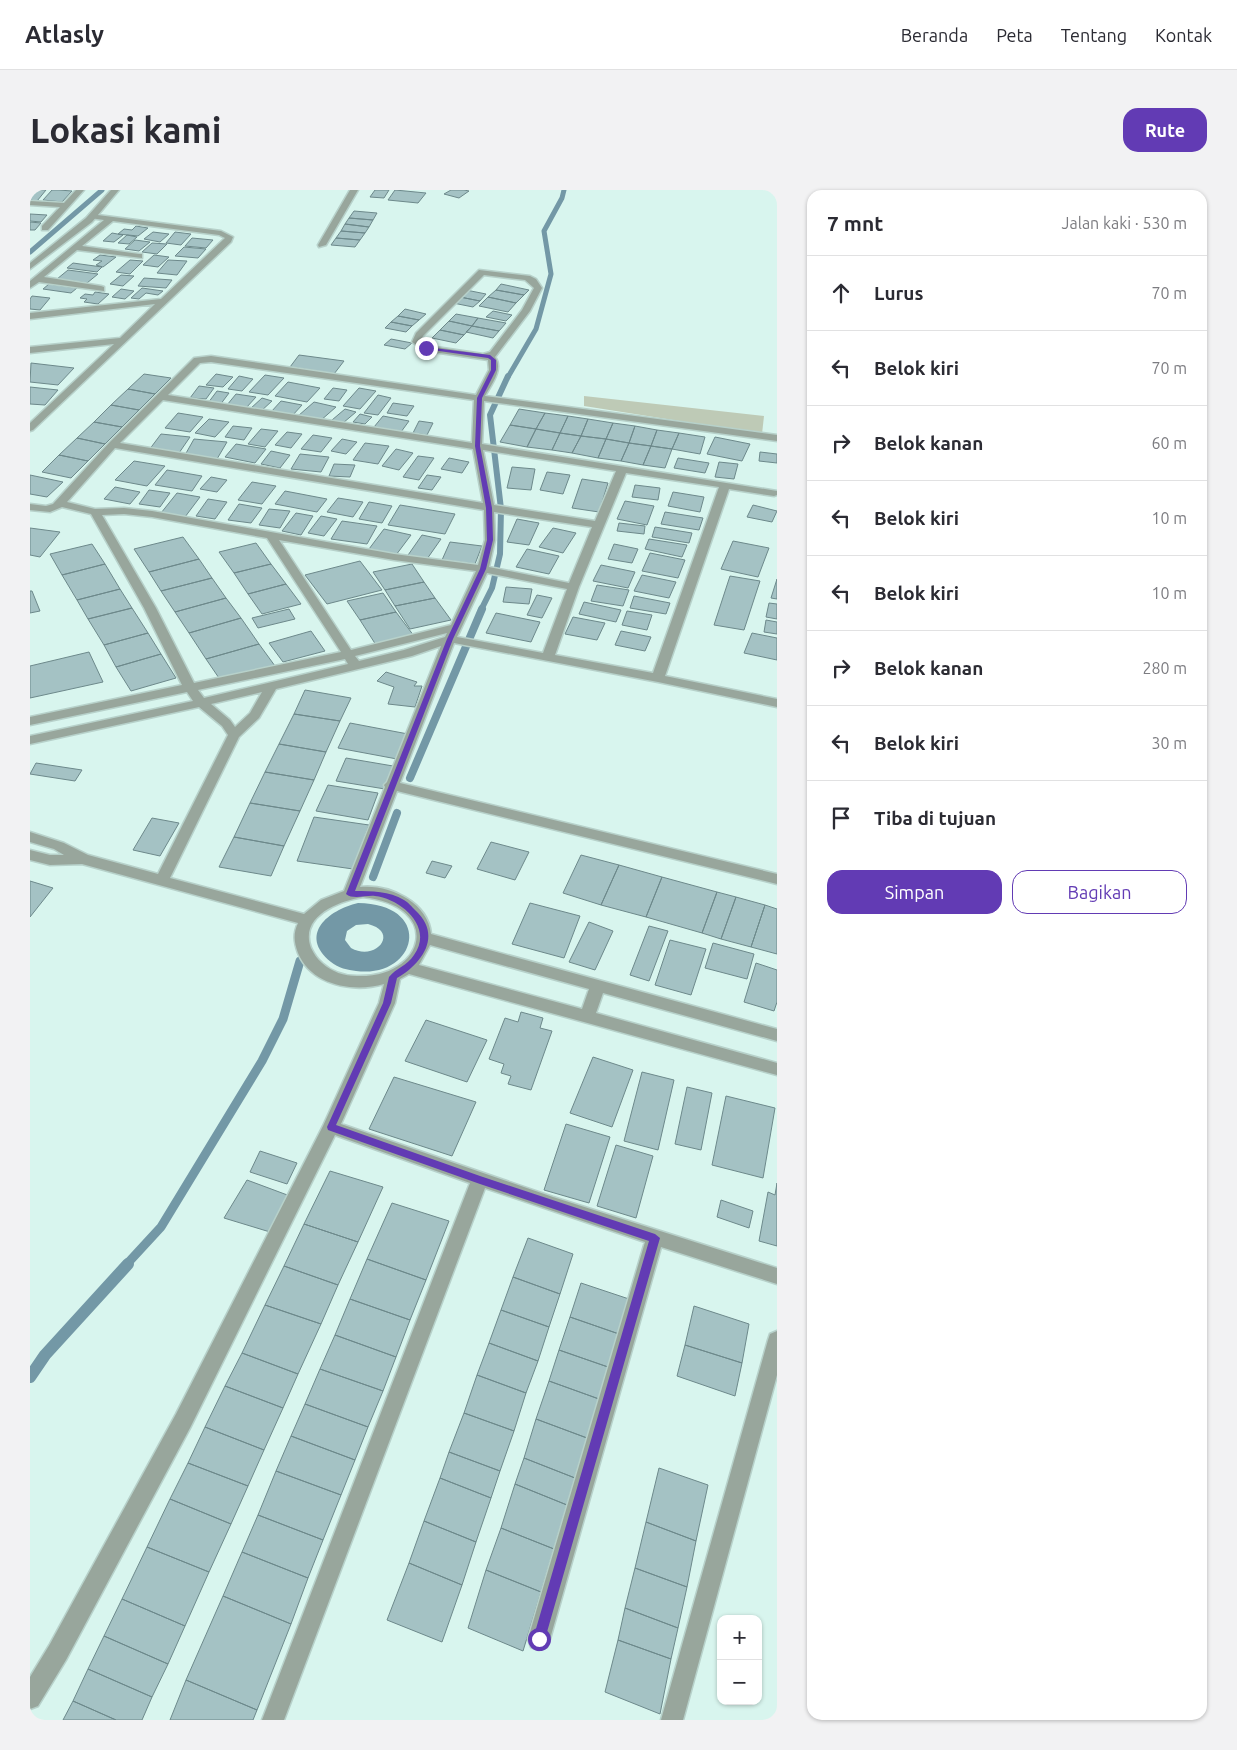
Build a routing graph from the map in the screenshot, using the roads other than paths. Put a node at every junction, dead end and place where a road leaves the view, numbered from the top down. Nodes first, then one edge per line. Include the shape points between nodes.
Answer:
1 (80, 190) edge
2 (115, 190) edge
3 (354, 190) edge
4 (30, 203) edge
5 (67, 204) junction
6 (94, 216) junction
7 (111, 218) junction
8 (45, 228) dead end
9 (322, 245) dead end
10 (76, 248) junction
11 (138, 256) dead end
12 (30, 268) edge
13 (38, 279) junction
14 (30, 285) edge
15 (101, 289) dead end
16 (163, 301) junction
17 (30, 316) edge
18 (122, 340) junction
19 (30, 350) edge
20 (490, 357) junction
21 (161, 397) junction
22 (484, 399) junction
23 (30, 428) edge
24 (777, 438) edge
25 (113, 445) junction
26 (482, 447) junction
27 (622, 469) junction
28 (725, 485) junction
29 (774, 493) dead end
30 (60, 503) junction
31 (30, 507) edge
32 (491, 509) junction
33 (95, 512) junction
34 (598, 525) junction
35 (271, 536) junction
36 (483, 569) junction
37 (573, 586) junction
38 (453, 635) junction
39 (349, 654) junction
40 (548, 657) junction
41 (355, 666) junction
42 (658, 678) junction
43 (272, 685) junction
44 (190, 688) junction
45 (201, 703) junction
46 (777, 703) edge
47 (30, 721) edge
48 (234, 735) junction
49 (30, 740) edge
50 (391, 785) junction
51 (30, 837) edge
52 (30, 855) edge
53 (83, 859) junction
54 (777, 879) edge
55 (162, 880) junction
56 (350, 894) junction
57 (307, 920) junction
58 (424, 938) junction
59 (400, 972) junction
60 (598, 987) junction
61 (586, 1018) junction
62 (777, 1035) edge
63 (777, 1069) edge
64 (331, 1127) junction
65 (480, 1180) junction
66 (655, 1238) junction
67 (777, 1276) edge
68 (777, 1340) edge
69 (539, 1639) dead end
70 (30, 1698) edge
71 (273, 1720) edge
72 (672, 1720) edge

1 - 5 street
2 - 6 street
3 - 9 street
4 - 5 street
5 - 8 street
6 - 7 street
6 - 12 street
7 - 10 street
7 - 16 street via 229,237
10 - 11 street
10 - 13 street
13 - 14 street
13 - 15 street
16 - 17 street
16 - 18 street
18 - 19 street
18 - 23 street
20 - 20 street via 526,311 538,288 533,281 482,272 416,340 418,345 426,348
20 - 22 street via 494,370
21 - 22 street via 197,360 204,358
21 - 25 street
21 - 26 street
22 - 24 street
22 - 26 street
25 - 30 street
25 - 32 street
26 - 27 street
26 - 32 street
27 - 28 street
27 - 34 street
28 - 29 street
28 - 42 street
30 - 31 street via 50,510
30 - 33 street
32 - 34 street
32 - 36 street via 490,540
33 - 35 street via 152,514
33 - 44 street via 150,608
34 - 37 street
35 - 36 street
35 - 39 street
36 - 37 street
36 - 38 street
37 - 40 street
38 - 39 street
38 - 40 street via 472,642
38 - 41 street via 408,652
38 - 50 street
39 - 41 street
39 - 44 street
40 - 42 street
41 - 43 street
42 - 46 street
43 - 45 street
43 - 48 street via 255,715
44 - 45 street
44 - 47 street
45 - 48 street via 226,723
45 - 49 street
48 - 55 street
50 - 54 street
50 - 56 street
51 - 53 street via 59,846
52 - 53 street via 50,860
53 - 55 street
55 - 57 street
56 - 57 street via 317,908
56 - 58 street via 377,893 402,902 419,918
57 - 59 street via 302,944 307,956 328,975 360,983 377,981
58 - 59 street via 420,954
58 - 60 street
59 - 61 street
59 - 64 street
60 - 61 street
60 - 62 street
61 - 63 street
64 - 65 street
64 - 70 street via 183,1421
65 - 66 street
65 - 71 street
66 - 67 street
66 - 69 street
68 - 72 street

